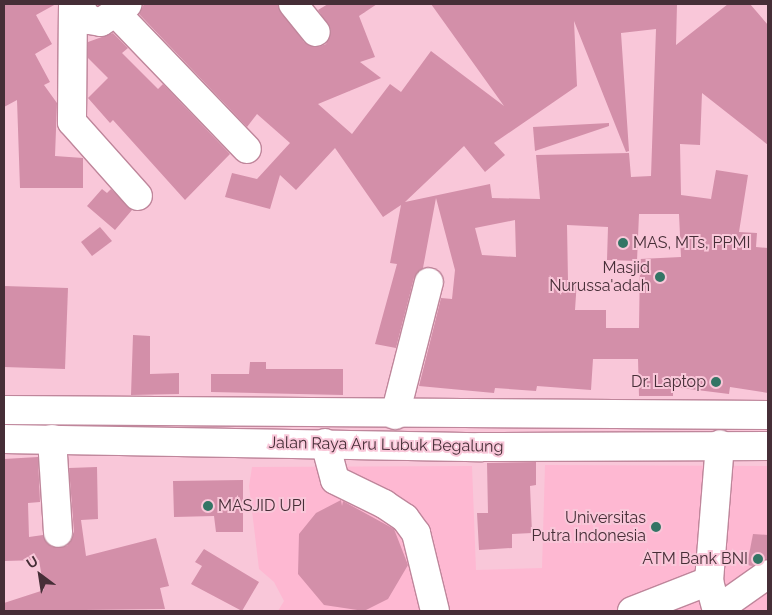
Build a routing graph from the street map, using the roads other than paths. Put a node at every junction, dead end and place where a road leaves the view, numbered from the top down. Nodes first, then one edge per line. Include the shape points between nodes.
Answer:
1 (73, 4) edge
2 (77, 4) edge
3 (293, 4) edge
4 (122, 8) edge
5 (316, 32) dead end
6 (247, 149) dead end
7 (138, 196) dead end
8 (429, 282) dead end
9 (4, 410) edge
10 (232, 410) junction
11 (395, 415) junction
12 (768, 415) edge
13 (4, 439) edge
14 (52, 439) junction
15 (324, 443) junction
16 (233, 444) junction
17 (720, 444) junction
18 (768, 446) edge
19 (58, 533) dead end
20 (768, 574) edge
21 (709, 581) junction
22 (717, 610) edge
23 (434, 611) edge
24 (632, 611) edge

1 - 7 main road via 72,122
2 - 4 main road via 89,20 101,22
3 - 5 main road
4 - 6 main road
8 - 11 main road
9 - 10 main road, Jalan Raya Aru Lubuk Begalung
10 - 11 main road, Jalan Raya Aru Lubuk Begalung
10 - 16 main road
11 - 12 main road, Jalan Raya Aru Lubuk Begalung
13 - 14 main road, Jalan Raya Aru Lubuk Begalung
14 - 16 main road, Jalan Raya Aru Lubuk Begalung
14 - 19 main road
15 - 16 main road, Jalan Raya Aru Lubuk Begalung
15 - 17 main road, Jalan Raya Aru Lubuk Begalung via 480,447
15 - 23 main road via 335,480 384,504 405,518 416,533
17 - 18 main road, Jalan Raya Aru Lubuk Begalung
17 - 21 main road
20 - 22 main road
21 - 22 main road
21 - 24 main road

